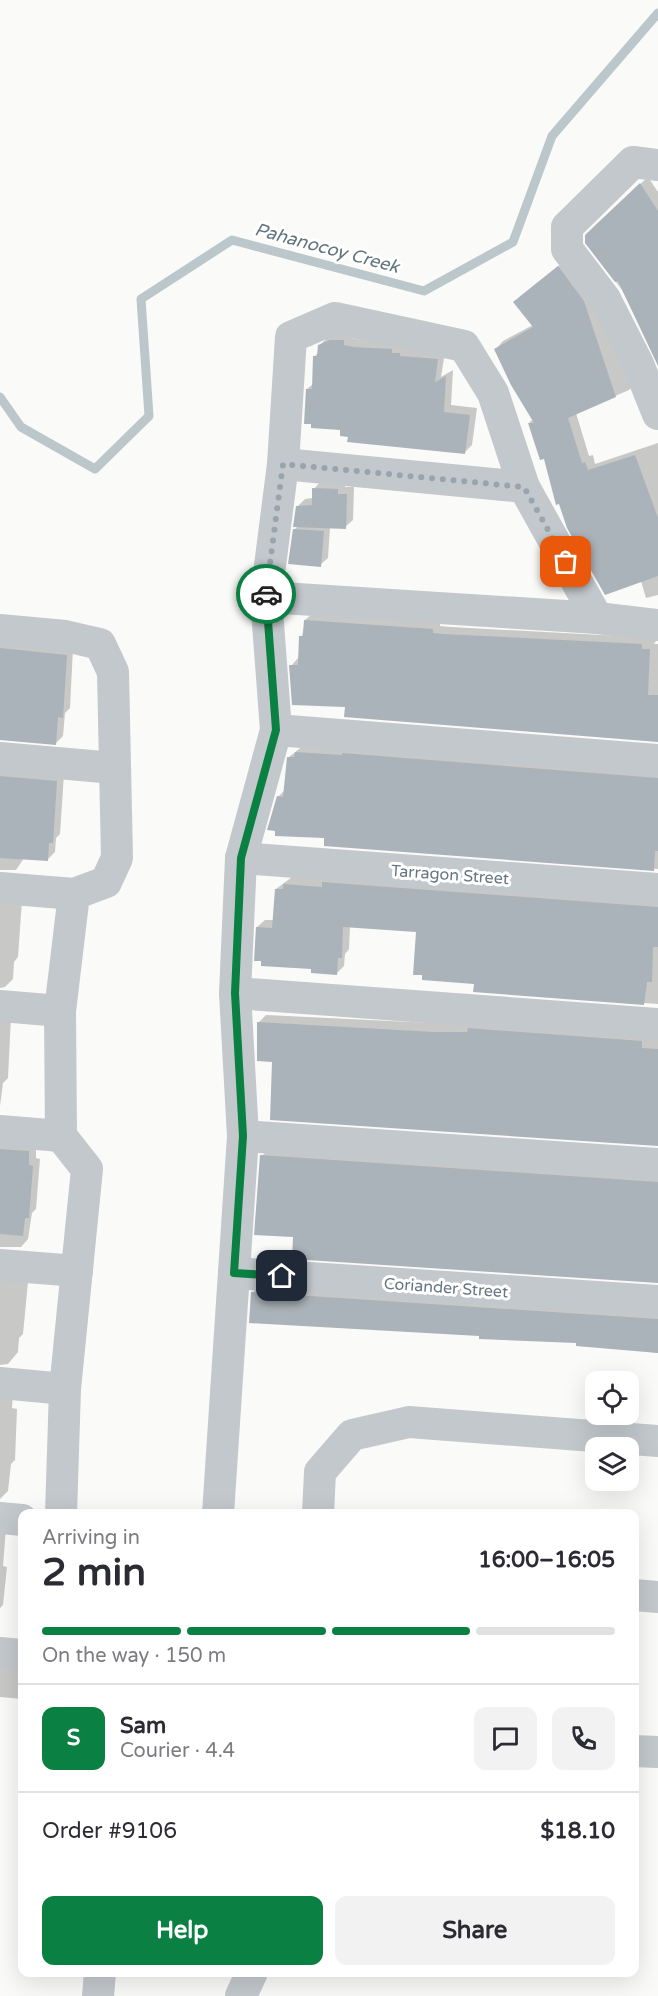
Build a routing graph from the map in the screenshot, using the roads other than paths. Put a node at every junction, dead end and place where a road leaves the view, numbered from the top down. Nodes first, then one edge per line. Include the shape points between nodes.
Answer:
1 (658, 165) edge
2 (658, 414) edge
3 (283, 464) junction
4 (524, 487) junction
5 (266, 597) junction
6 (597, 618) junction
7 (658, 625) edge
8 (0, 630) edge
9 (276, 730) junction
10 (0, 758) edge
11 (658, 760) edge
12 (114, 768) junction
13 (241, 858) junction
14 (0, 888) edge
15 (658, 890) edge
16 (74, 894) junction
17 (235, 993) junction
18 (0, 1006) edge
19 (60, 1011) junction
20 (658, 1024) edge
21 (0, 1131) edge
22 (61, 1136) junction
23 (243, 1136) junction
24 (658, 1164) edge
25 (0, 1265) edge
26 (77, 1271) junction
27 (234, 1273) junction
28 (658, 1300) edge
29 (0, 1383) edge
30 (65, 1389) junction
31 (658, 1441) edge
32 (61, 1509) edge
33 (218, 1509) edge
34 (318, 1509) edge
35 (0, 1518) edge
36 (18, 1520) edge
37 (639, 1595) edge
38 (658, 1597) edge
39 (0, 1653) edge
40 (18, 1655) edge
41 (639, 1751) edge
42 (658, 1752) edge
43 (100, 1977) edge
44 (250, 1977) edge
45 (98, 1996) edge
46 (241, 1996) edge

1 - 2 street via 633,162 567,227 567,249 605,298
3 - 4 street
3 - 4 street via 291,337 335,318 464,346 493,393
3 - 5 street
4 - 6 street
5 - 6 street
5 - 9 street
6 - 7 street
8 - 12 street via 65,636 100,644 113,672
9 - 11 street
9 - 13 street
10 - 12 street
12 - 16 street via 117,858 106,882
13 - 15 street, Tarragon Street
13 - 17 street
14 - 16 street
16 - 19 street
17 - 20 street
17 - 23 street
18 - 19 street
19 - 22 street
21 - 22 street
22 - 26 street via 87,1169
23 - 24 street
23 - 27 street
25 - 26 street
26 - 30 street
27 - 28 street, Coriander Street
27 - 33 street
29 - 30 street
30 - 32 street
31 - 34 street via 409,1422 352,1435 320,1472
35 - 36 street
37 - 38 street
39 - 40 street
41 - 42 street
43 - 45 street
44 - 46 street

